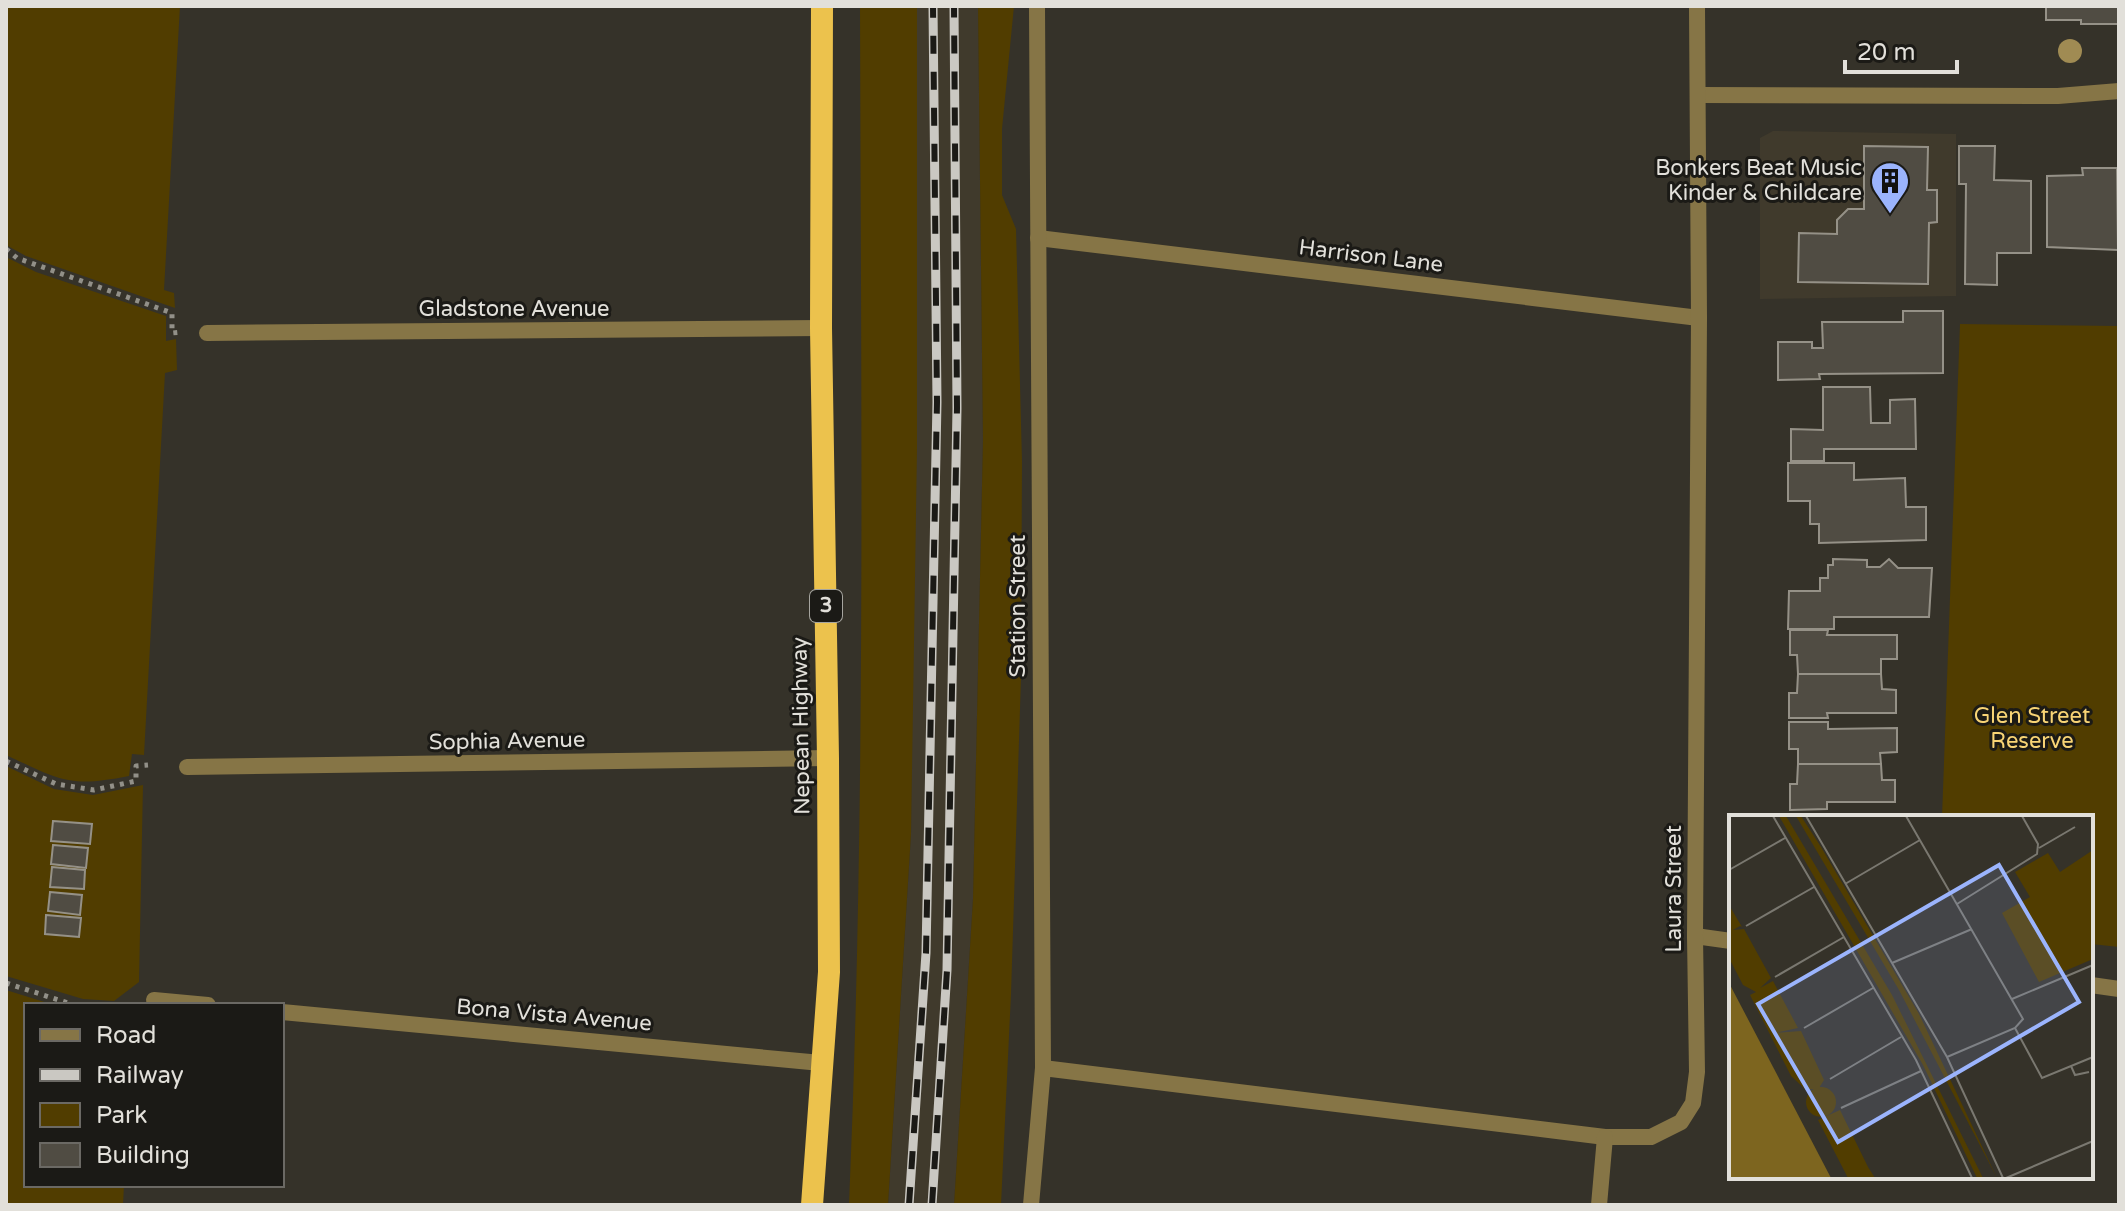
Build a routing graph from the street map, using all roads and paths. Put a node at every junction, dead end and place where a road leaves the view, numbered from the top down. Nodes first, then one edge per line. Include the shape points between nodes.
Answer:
1 (822, 6) edge
2 (1037, 6) edge
3 (1697, 6) edge
4 (2119, 91) edge
5 (1698, 95) junction
6 (1038, 238) junction
7 (6, 249) edge
8 (1699, 318) junction
9 (821, 328) junction
10 (183, 332) dead end
11 (207, 333) dead end
12 (828, 758) junction
13 (6, 761) edge
14 (148, 765) dead end
15 (187, 767) dead end
16 (1695, 936) junction
17 (1729, 941) edge
18 (6, 983) edge
19 (2093, 985) edge
20 (2119, 989) edge
21 (154, 1000) dead end
22 (68, 1003) edge
23 (186, 1003) edge
24 (284, 1012) edge
25 (821, 1063) junction
26 (1043, 1068) junction
27 (1605, 1137) junction
28 (812, 1205) edge
29 (1031, 1205) edge
30 (1599, 1205) edge

1 - 9 highway, Nepean Highway / 3
2 - 6 street, Station Street
3 - 5 street, Laura Street
4 - 5 street via 2058,96
5 - 8 street, Laura Street
6 - 8 street, Harrison Lane
6 - 26 street, Station Street
7 - 10 path via 17,258 172,313 172,333
8 - 16 street, Laura Street
9 - 11 street, Gladstone Avenue
9 - 12 highway, Nepean Highway / 3
12 - 15 street, Sophia Avenue
12 - 25 highway, Nepean Highway / 3 via 829,972
13 - 14 path via 56,784 94,790 136,781 136,766
16 - 17 street
16 - 27 street, Laura Street via 1693,1103 1681,1122 1651,1137
18 - 22 path
19 - 20 street
21 - 23 street
24 - 25 street, Bona Vista Avenue
25 - 28 highway, Nepean Highway / 3
26 - 27 street, Laura Street
26 - 29 street, Station Street
27 - 30 street

